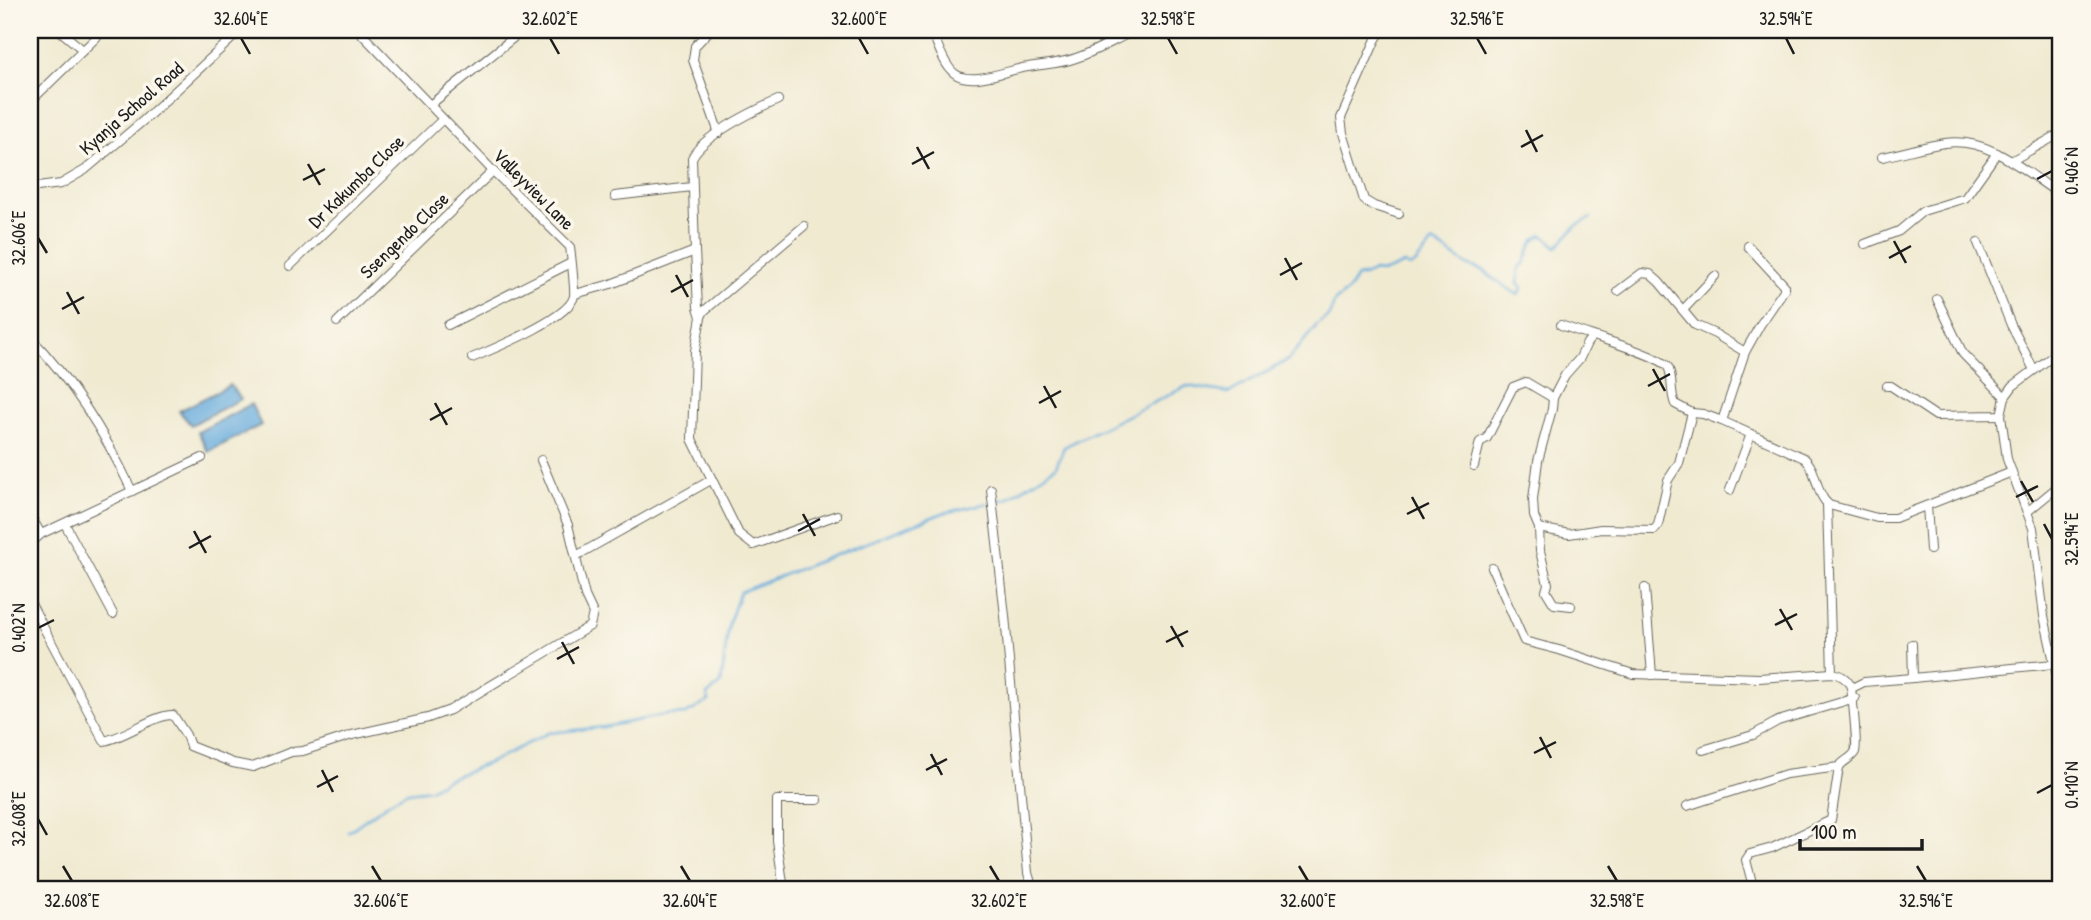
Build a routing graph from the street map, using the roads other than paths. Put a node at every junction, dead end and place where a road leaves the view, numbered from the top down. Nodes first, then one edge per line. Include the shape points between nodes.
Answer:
1 (60, 30) edge
2 (104, 30) edge
3 (241, 30) edge
4 (358, 30) edge
5 (523, 30) edge
6 (710, 30) edge
7 (931, 30) edge
8 (1136, 30) edge
9 (1382, 30) edge
10 (83, 50) junction
11 (778, 100) dead end
12 (30, 102) edge
13 (430, 105) junction
14 (443, 119) junction
15 (719, 133) junction
16 (2061, 133) edge
17 (1997, 153) junction
18 (1882, 156) dead end
19 (2011, 160) junction
20 (494, 171) junction
21 (692, 187) junction
22 (30, 188) edge
23 (2061, 195) edge
24 (615, 196) dead end
25 (1399, 214) dead end
26 (804, 226) dead end
27 (1978, 243) dead end
28 (1865, 244) dead end
29 (1748, 246) dead end
30 (695, 251) junction
31 (571, 263) junction
32 (290, 266) dead end
33 (1715, 276) dead end
34 (1618, 291) dead end
35 (575, 294) junction
36 (1937, 299) dead end
37 (1683, 310) junction
38 (701, 317) junction
39 (337, 322) dead end
40 (448, 325) dead end
41 (1561, 325) dead end
42 (30, 337) edge
43 (1592, 337) junction
44 (2061, 350) edge
45 (1745, 352) junction
46 (472, 358) dead end
47 (2034, 370) junction
48 (1887, 386) dead end
49 (2005, 397) junction
50 (1553, 398) junction
51 (1692, 413) junction
52 (2001, 415) junction
53 (1722, 421) junction
54 (1751, 434) junction
55 (202, 458) dead end
56 (541, 460) dead end
57 (1474, 466) dead end
58 (2011, 472) junction
59 (711, 480) junction
60 (2061, 484) edge
61 (991, 489) dead end
62 (1730, 490) dead end
63 (132, 491) junction
64 (1827, 504) junction
65 (1927, 506) junction
66 (2027, 512) junction
67 (837, 514) dead end
68 (30, 515) edge
69 (65, 524) junction
70 (1539, 528) junction
71 (41, 534) junction
72 (30, 544) edge
73 (1930, 550) dead end
74 (576, 556) junction
75 (1492, 568) dead end
76 (1645, 588) dead end
77 (30, 602) edge
78 (1571, 606) dead end
79 (113, 614) dead end
80 (1912, 644) dead end
81 (2053, 664) junction
82 (1832, 673) junction
83 (1652, 675) junction
84 (1913, 678) junction
85 (1852, 688) junction
86 (2061, 694) edge
87 (1855, 698) junction
88 (1703, 750) dead end
89 (1839, 767) junction
90 (818, 800) dead end
91 (1687, 806) dead end
92 (784, 890) edge
93 (1033, 890) edge
94 (1754, 890) edge

1 - 10 street
2 - 10 street
3 - 22 street, Kyanja School Road via 85,170 61,184
4 - 13 street, Valleyview Lane
5 - 13 street
6 - 15 street via 695,46 693,60
7 - 8 street via 949,68 967,77 1066,61
9 - 25 street via 1341,124 1364,200
10 - 12 street
11 - 15 street
13 - 14 street, Valleyview Lane
14 - 20 street, Valleyview Lane
14 - 32 street, Dr Kakumba Close
15 - 21 street via 694,152
16 - 19 street
17 - 18 street via 1963,142
17 - 19 street
17 - 28 street via 1965,198 1923,211 1899,231
19 - 23 street
20 - 31 street, Valleyview Lane via 570,247
20 - 39 street, Ssengendo Close
21 - 24 street
21 - 30 street
26 - 38 street
27 - 47 street
29 - 45 street via 1785,288
30 - 35 street via 611,285
30 - 38 street
31 - 35 street, Valleyview Lane
31 - 40 street
33 - 37 street
34 - 37 street via 1646,273
35 - 46 street via 566,308 536,329
36 - 49 street via 1963,354
37 - 45 street via 1695,325
38 - 59 street via 692,439
41 - 43 street
42 - 63 street via 70,383 116,456
43 - 50 street
43 - 51 street via 1664,363 1675,404
44 - 47 street
45 - 53 street
47 - 49 street
48 - 52 street via 1936,416
49 - 52 street
50 - 57 street via 1526,382 1513,387 1487,438 1480,442
50 - 70 street via 1533,499
51 - 53 street
51 - 70 street via 1657,528 1569,534
52 - 58 street
53 - 54 street
54 - 62 street
54 - 64 street via 1804,457
55 - 63 street
56 - 74 street
58 - 65 street
58 - 66 street
59 - 67 street via 738,534 753,545
59 - 74 street
60 - 66 street
61 - 93 street
63 - 69 street
64 - 65 street via 1890,519
64 - 82 street
65 - 73 street
66 - 81 street via 2034,528
68 - 71 street
69 - 71 street
69 - 79 street
70 - 78 street via 1547,594 1554,604
71 - 72 street
74 - 77 street via 593,613 590,626 450,710 291,752 253,767 190,746 173,715 164,714 144,727 104,741
75 - 83 street via 1524,641 1628,674
76 - 83 street
80 - 84 street
81 - 84 street
81 - 86 street
82 - 83 street via 1759,678
82 - 85 street via 1842,675
84 - 85 street via 1864,682
85 - 87 street
87 - 88 street via 1778,720 1753,735
87 - 89 street via 1857,746
89 - 91 street via 1786,774
89 - 94 street via 1831,820 1747,857
90 - 92 street via 777,800

